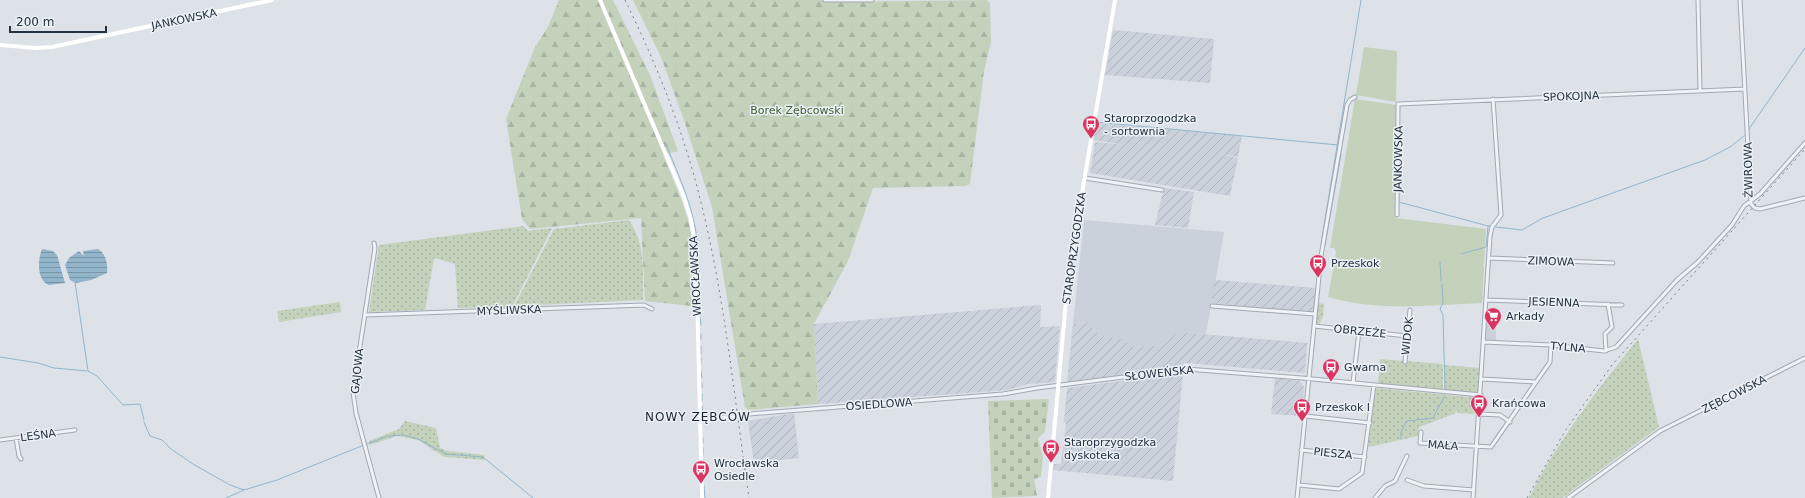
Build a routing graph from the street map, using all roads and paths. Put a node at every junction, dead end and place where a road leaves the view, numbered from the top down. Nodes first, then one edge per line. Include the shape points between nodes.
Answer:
1 (272, 0) edge
2 (600, 0) edge
3 (825, 0) edge
4 (872, 0) edge
5 (1115, 0) edge
6 (1698, 0) edge
7 (1740, 0) edge
8 (264, 1) edge
9 (0, 45) edge
10 (1744, 89) junction
11 (1700, 91) junction
12 (1356, 97) dead end
13 (1493, 99) junction
14 (1398, 104) joint
15 (1805, 143) edge
16 (1085, 178) junction
17 (1162, 190) dead end
18 (1805, 198) edge
19 (1750, 202) junction
20 (1397, 215) dead end
21 (374, 243) dead end
22 (1489, 258) junction
23 (1613, 263) dead end
24 (1486, 300) junction
25 (1608, 304) junction
26 (1622, 305) dead end
27 (1212, 306) dead end
28 (652, 309) dead end
29 (1410, 310) dead end
30 (1315, 314) junction
31 (365, 315) junction
32 (1314, 326) junction
33 (1359, 330) junction
34 (1407, 336) junction
35 (1484, 342) junction
36 (1551, 345) junction
37 (1606, 351) junction
38 (1805, 358) edge
39 (1405, 362) dead end
40 (1482, 378) junction
41 (1309, 379) junction
42 (1536, 382) junction
43 (1352, 384) junction
44 (1058, 386) junction
45 (1374, 386) junction
46 (1481, 395) junction
47 (1479, 414) junction
48 (1305, 416) junction
49 (700, 417) junction
50 (1510, 422) junction
51 (1370, 423) junction
52 (75, 430) dead end
53 (1421, 432) dead end
54 (16, 438) junction
55 (0, 440) edge
56 (1477, 447) junction
57 (1301, 450) junction
58 (1407, 456) dead end
59 (1366, 457) junction
60 (21, 459) dead end
61 (1407, 480) dead end
62 (1298, 485) junction
63 (1474, 490) junction
64 (380, 498) edge
65 (702, 498) edge
66 (1048, 498) edge
67 (1297, 498) edge
68 (1375, 498) edge
69 (1473, 498) edge
70 (1568, 498) edge

1 - 8 street, JANKOWSKA
2 - 49 street, WROCŁAWSKA via 678,182 691,220 696,257
3 - 4 street
5 - 16 street, STAROPRZYGODZKA
6 - 11 street
7 - 10 street, ŻWIROWA
8 - 9 street, JANKOWSKA via 52,47
10 - 11 street, SPOKOJNA
10 - 19 street, ŻWIROWA
11 - 13 street, SPOKOJNA
12 - 30 street via 1350,100 1346,109 1321,256
13 - 14 street, SPOKOJNA
13 - 22 street via 1501,215 1491,231
14 - 20 street, JANKOWSKA
15 - 19 street
16 - 17 street
16 - 44 street, STAROPRZYGODZKA via 1069,269
18 - 19 street via 1760,209 1755,208
19 - 37 street, ŻWIROWA via 1698,262 1677,280 1616,347
21 - 31 street, GAJOWA
22 - 23 street, ZIMOWA
22 - 24 street
24 - 25 street, JESIENNA
24 - 35 street
25 - 26 street, JESIENNA
25 - 37 street via 1612,327 1605,334
27 - 30 street
28 - 31 street, MYŚLIWSKA via 644,305
29 - 34 street, WIDOK
30 - 32 street
31 - 64 street, GAJOWA via 353,392 356,413
32 - 33 street, OBRZEŻE
32 - 41 street
33 - 34 street, OBRZEŻE
33 - 43 street
34 - 39 street, WIDOK
35 - 36 street, TYLNA
35 - 40 street
36 - 37 street, TYLNA
36 - 42 street via 1550,362
38 - 70 street, ZĘBCOWSKA via 1664,429
40 - 42 street
40 - 46 street
41 - 43 street
41 - 44 street, SŁOWEŃSKA via 1187,369
41 - 48 street
42 - 50 street
43 - 45 street
44 - 49 street, OSIEDLOWA, bridge via 1003,394 731,417
44 - 66 street, STAROPRZYGODZKA
45 - 46 street
45 - 51 street, PIESZA
46 - 47 street
47 - 50 street via 1500,415
47 - 56 street
48 - 51 street
48 - 57 street
49 - 65 street, WROCŁAWSKA
50 - 56 street via 1493,446
51 - 59 street, PIESZA
52 - 54 street, LEŚNA
53 - 56 street, MAŁA via 1420,444
54 - 55 street, LEŚNA
54 - 60 street via 18,456
56 - 63 street
57 - 59 street, PIESZA
57 - 62 street
58 - 68 street via 1395,481 1385,486
59 - 62 street, PIESZA via 1362,473 1342,488
61 - 63 street via 1424,486
62 - 67 street
63 - 69 street

